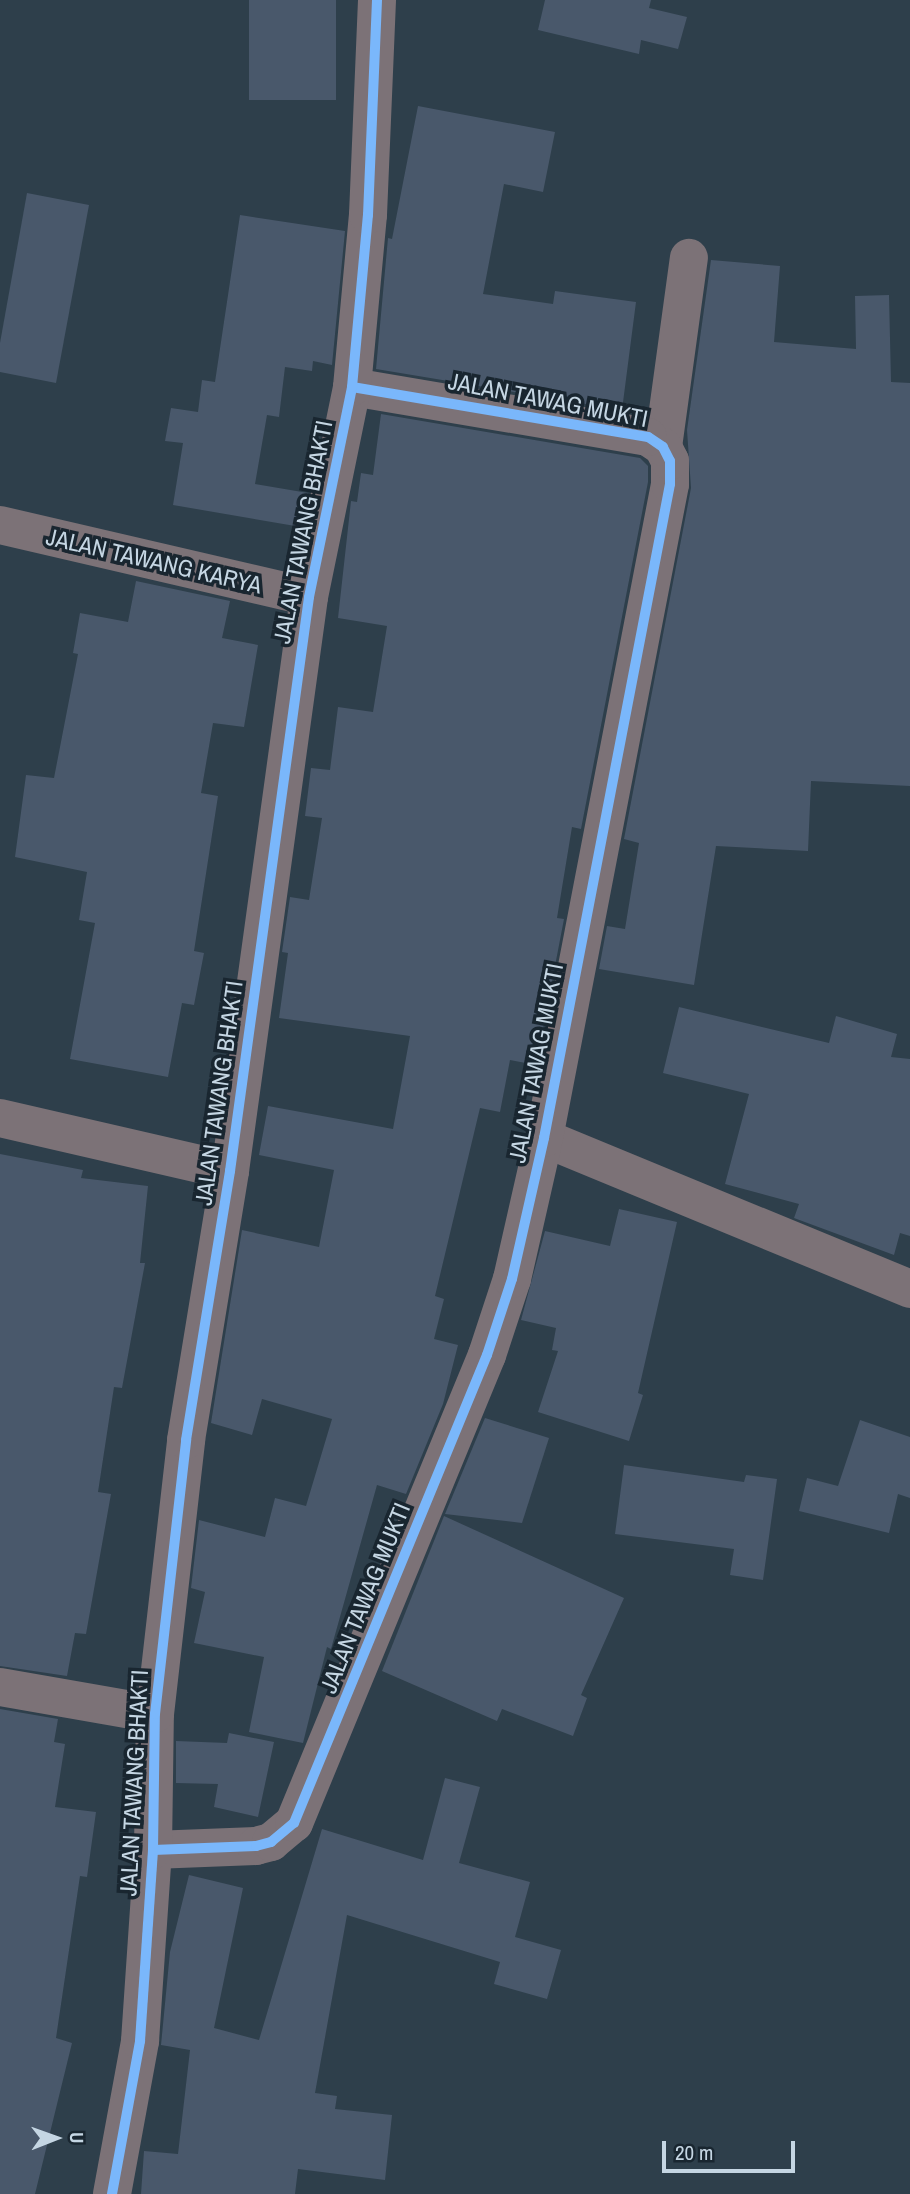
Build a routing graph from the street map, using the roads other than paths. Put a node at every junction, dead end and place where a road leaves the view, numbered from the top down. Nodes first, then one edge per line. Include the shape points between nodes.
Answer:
1 (377, 0) edge
2 (689, 258) dead end
3 (352, 387) junction
4 (663, 447) junction
5 (0, 524) edge
6 (309, 597) junction
7 (0, 1118) edge
8 (544, 1138) junction
9 (230, 1171) junction
10 (910, 1290) edge
11 (0, 1687) edge
12 (155, 1714) junction
13 (153, 1850) junction
14 (112, 2194) edge

1 - 3 street, JALAN TAWANG BHAKTI via 368,215
2 - 4 street
3 - 4 street, JALAN TAWAG MUKTI via 634,434
3 - 6 street, JALAN TAWANG BHAKTI
4 - 8 street, JALAN TAWAG MUKTI via 670,461 670,484
5 - 6 street, JALAN TAWANG KARYA
6 - 9 street, JALAN TAWANG BHAKTI
7 - 9 street
8 - 10 street
8 - 13 street, JALAN TAWAG MUKTI via 512,1279 487,1355 294,1823 271,1842 256,1846
9 - 12 street, JALAN TAWANG BHAKTI via 186,1440
11 - 12 street
12 - 13 street, JALAN TAWANG BHAKTI
13 - 14 street, JALAN TAWANG BHAKTI via 140,2041

